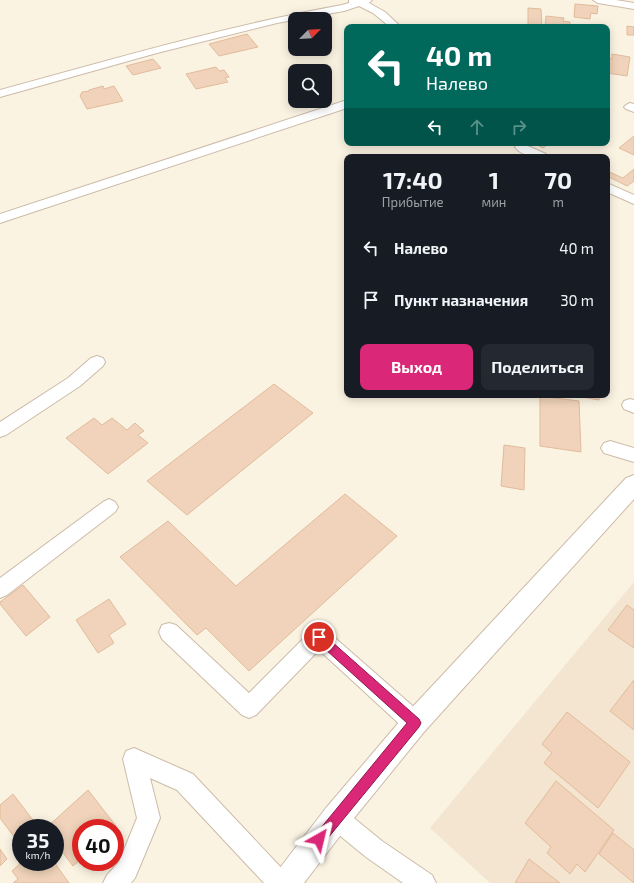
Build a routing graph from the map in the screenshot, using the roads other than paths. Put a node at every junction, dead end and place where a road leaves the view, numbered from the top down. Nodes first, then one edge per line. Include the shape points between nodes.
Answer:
1 (339, 0) edge
2 (598, 0) edge
3 (364, 2) edge
4 (634, 6) edge
5 (393, 24) edge
6 (0, 94) edge
7 (344, 105) edge
8 (521, 147) dead end
9 (536, 154) edge
10 (610, 188) edge
11 (634, 200) edge
12 (0, 219) edge
13 (97, 362) dead end
14 (0, 430) edge
15 (610, 448) dead end
16 (634, 455) edge
17 (634, 484) edge
18 (109, 507) dead end
19 (0, 589) edge
20 (169, 632) dead end
21 (415, 723) junction
22 (336, 818) junction
23 (115, 883) edge
24 (280, 883) edge
25 (286, 883) edge
26 (424, 883) edge

1 - 3 street
2 - 4 street
3 - 5 street
3 - 6 street via 153,50
7 - 12 street
8 - 9 street
10 - 11 street
13 - 14 street via 74,382
15 - 16 street
17 - 21 street
18 - 19 street
20 - 21 street via 249,708 319,637
21 - 22 street
22 - 25 street
22 - 26 street via 374,850
23 - 24 street via 127,870 149,818 134,759 185,782

